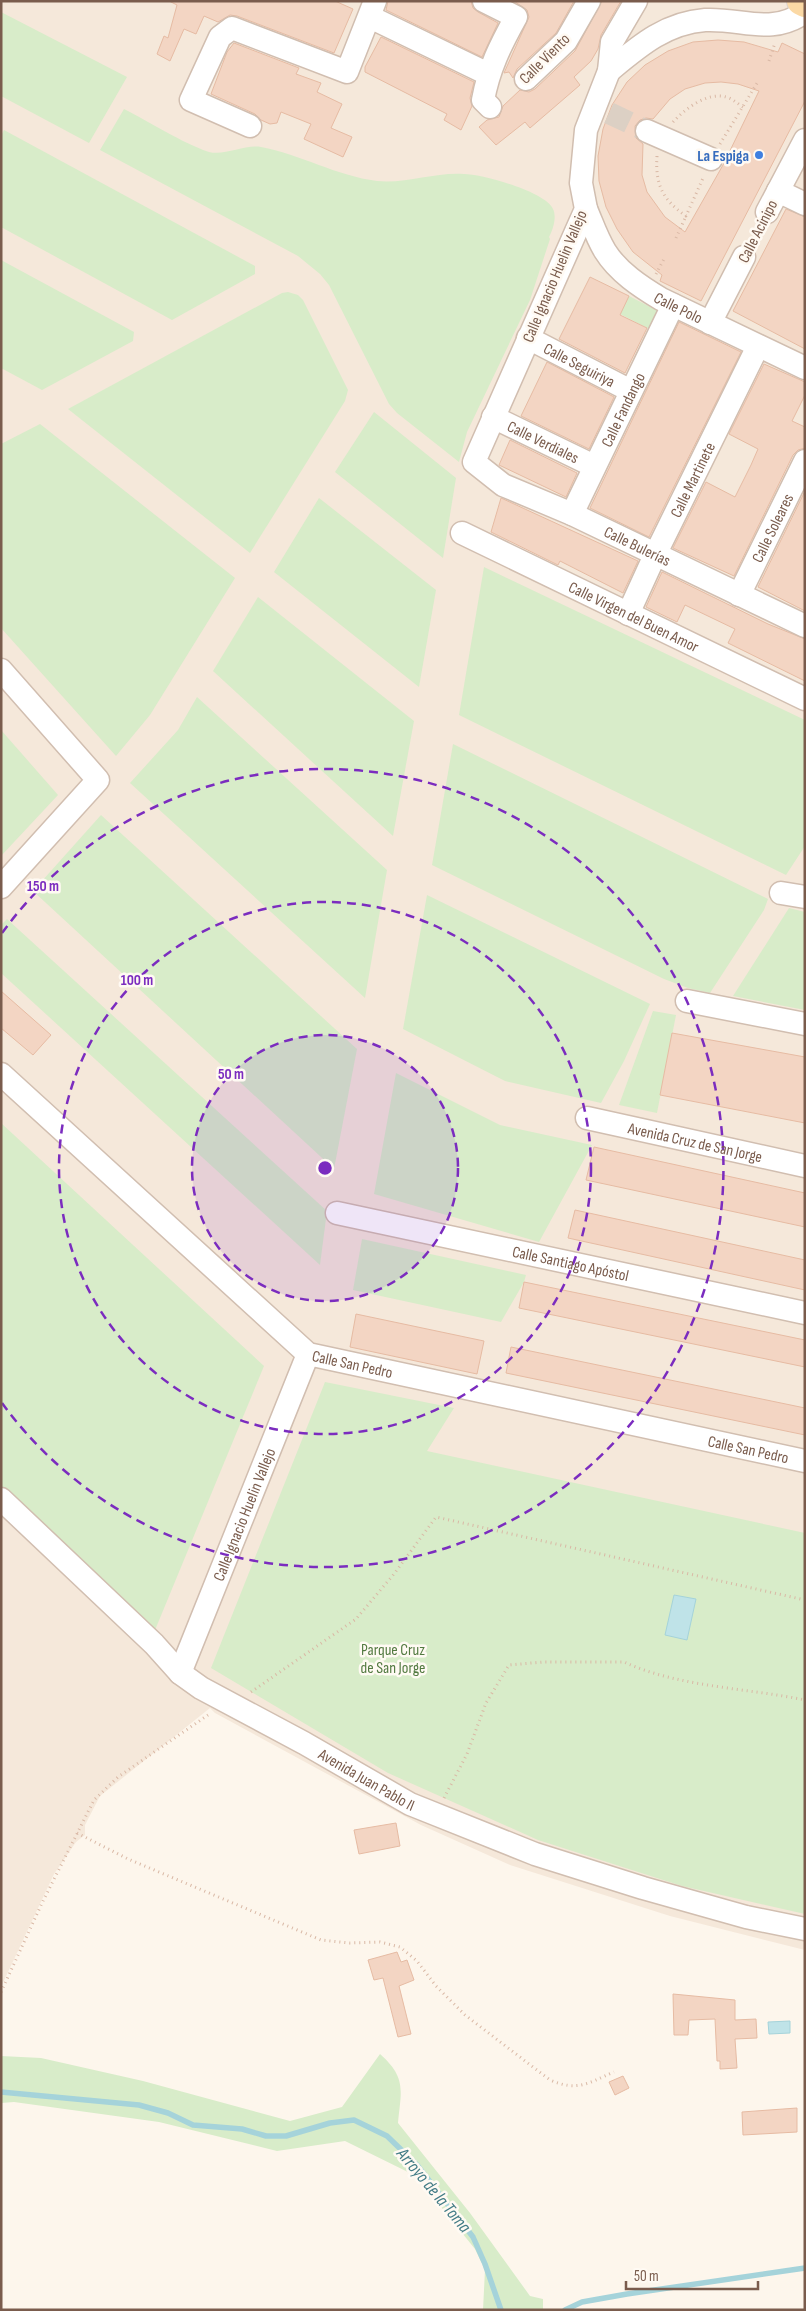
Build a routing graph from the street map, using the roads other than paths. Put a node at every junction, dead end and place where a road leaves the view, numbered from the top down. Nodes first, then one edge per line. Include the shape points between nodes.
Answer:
1 (484, 1) edge
2 (589, 1) edge
3 (636, 1) edge
4 (800, 1) edge
5 (805, 3) edge
6 (372, 9) edge
7 (805, 12) edge
8 (609, 71) junction
9 (488, 74) junction
10 (526, 78) dead end
11 (490, 108) dead end
12 (250, 126) dead end
13 (647, 131) tunnel mouth
14 (805, 140) edge
15 (711, 159) dead end
16 (778, 191) junction
17 (805, 204) edge
18 (586, 209) junction
19 (767, 212) road end
20 (744, 257) road end
21 (673, 305) junction
22 (710, 323) junction
23 (528, 338) junction
24 (758, 346) junction
25 (805, 368) edge
26 (631, 390) junction
27 (493, 417) junction
28 (805, 461) edge
29 (474, 462) joint
30 (594, 466) junction
31 (572, 514) junction
32 (462, 533) dead end
33 (655, 555) junction
34 (738, 595) junction
35 (628, 614) junction
36 (805, 626) edge
37 (1, 670) edge
38 (805, 699) edge
39 (1, 888) edge
40 (781, 893) dead end
41 (805, 897) edge
42 (687, 1001) dead end
43 (805, 1024) edge
44 (1, 1074) edge
45 (587, 1118) dead end
46 (805, 1166) edge
47 (337, 1213) dead end
48 (805, 1313) edge
49 (308, 1354) junction
50 (805, 1461) edge
51 (1, 1499) edge
52 (180, 1673) junction
53 (805, 1929) edge

1 - 9 street via 516,17
2 - 10 street, Calle Viento via 566,41
3 - 8 street, Calle Ignacio Huelin Vallejo via 612,42
4 - 5 main road
6 - 9 street
6 - 12 street via 347,72 232,28 220,36 191,100
7 - 8 street via 792,21 771,26 725,20 681,24 644,42
8 - 18 street, Calle Ignacio Huelin Vallejo via 602,110 586,130 581,183
9 - 11 street via 483,100
13 - 15 street
14 - 16 street, Calle Acinipo
16 - 17 street
16 - 19 street, Calle Acinipo
18 - 21 street, Calle Polo via 606,252 618,266 647,290
18 - 23 street, Calle Ignacio Huelin Vallejo
20 - 22 street, Calle Acinipo
21 - 22 street, Calle Polo
21 - 26 street, Calle Fandango
22 - 24 street, Calle Polo
23 - 26 street, Calle Seguiriya
23 - 27 street, Calle Ignacio Huelin Vallejo
24 - 25 street, Calle Polo
24 - 33 street, Calle Martinete
26 - 30 street, Calle Fandango
27 - 29 street, Calle Ignacio Huelin Vallejo
27 - 30 street, Calle Verdiales
28 - 34 street, Calle Soleares
29 - 31 street, Calle Bulerías via 503,485
30 - 31 street, Calle Fandango
31 - 33 street, Calle Bulerías
32 - 35 street, Calle Virgen del Buen Amor
33 - 34 street, Calle Bulerías
33 - 35 street, Calle Martinete
34 - 36 street, Calle Bulerías
35 - 38 street, Calle Virgen del Buen Amor
37 - 39 street via 98,780
40 - 41 street
42 - 43 street
44 - 49 street, Calle San Pedro
45 - 46 street, Avenida Cruz de San Jorge
47 - 48 street, Calle Santiago Apóstol
49 - 50 street, Calle San Pedro
49 - 52 street, Calle Ignacio Huelin Vallejo
51 - 52 street, Avenida Juan Pablo II via 154,1644
52 - 53 street, Avenida Juan Pablo II via 201,1688 410,1804 535,1854 634,1886 746,1917

